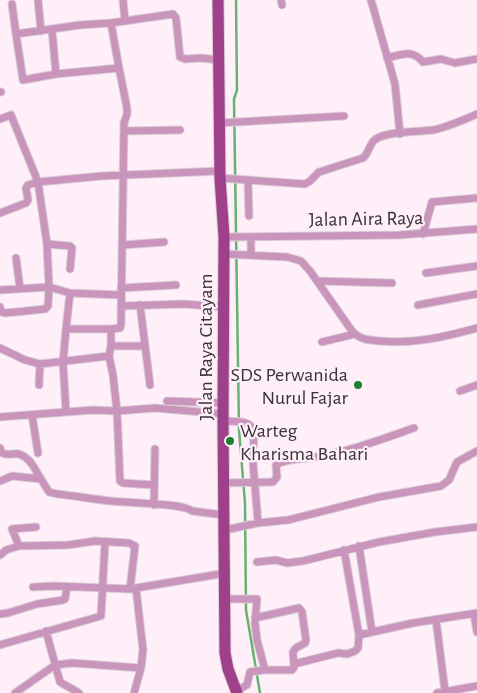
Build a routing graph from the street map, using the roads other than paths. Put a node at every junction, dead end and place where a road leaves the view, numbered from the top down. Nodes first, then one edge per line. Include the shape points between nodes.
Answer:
1 (38, 0) edge
2 (123, 0) edge
3 (218, 0) edge
4 (371, 0) edge
5 (12, 4) dead end
6 (125, 21) junction
7 (111, 23) junction
8 (52, 30) junction
9 (41, 31) junction
10 (16, 34) junction
11 (387, 58) junction
12 (477, 59) edge
13 (218, 60) junction
14 (120, 68) junction
15 (56, 74) junction
16 (477, 114) edge
17 (344, 116) dead end
18 (0, 119) edge
19 (224, 123) junction
20 (180, 130) dead end
21 (124, 132) junction
22 (400, 134) junction
23 (124, 176) junction
24 (224, 176) junction
25 (247, 181) junction
26 (38, 182) junction
27 (477, 198) edge
28 (0, 213) edge
29 (249, 216) dead end
30 (477, 229) edge
31 (423, 234) junction
32 (227, 237) junction
33 (251, 237) junction
34 (164, 242) dead end
35 (47, 244) junction
36 (123, 246) junction
37 (226, 254) junction
38 (251, 255) junction
39 (16, 258) dead end
40 (477, 266) edge
41 (70, 269) dead end
42 (426, 273) dead end
43 (318, 282) junction
44 (392, 283) dead end
45 (176, 285) dead end
46 (48, 287) junction
47 (20, 288) junction
48 (0, 290) edge
49 (121, 292) junction
50 (70, 294) junction
51 (477, 294) edge
52 (140, 305) junction
53 (418, 305) dead end
54 (121, 306) junction
55 (0, 307) edge
56 (224, 307) junction
57 (0, 312) edge
58 (111, 328) junction
59 (477, 328) edge
60 (66, 329) junction
61 (355, 334) junction
62 (322, 342) dead end
63 (111, 346) junction
64 (145, 346) junction
65 (0, 348) edge
66 (108, 356) junction
67 (63, 362) junction
68 (40, 364) junction
69 (39, 385) dead end
70 (150, 385) dead end
71 (477, 385) edge
72 (460, 392) dead end
73 (167, 402) dead end
74 (117, 411) junction
75 (66, 412) junction
76 (211, 412) junction
77 (223, 412) junction
78 (32, 415) junction
79 (0, 417) edge
80 (414, 428) dead end
81 (0, 448) edge
82 (155, 449) dead end
83 (477, 451) edge
84 (38, 453) dead end
85 (41, 479) junction
86 (0, 481) edge
87 (224, 483) junction
88 (253, 483) junction
89 (154, 485) junction
90 (154, 505) junction
91 (224, 514) junction
92 (256, 524) junction
93 (36, 527) dead end
94 (477, 527) edge
95 (225, 530) junction
96 (106, 542) junction
97 (19, 546) junction
98 (359, 546) junction
99 (344, 550) junction
100 (0, 555) edge
101 (257, 562) dead end
102 (226, 573) junction
103 (33, 587) dead end
104 (67, 587) junction
105 (102, 588) junction
106 (133, 588) junction
107 (225, 599) junction
108 (476, 613) edge
109 (0, 614) edge
110 (256, 618) junction
111 (436, 620) junction
112 (46, 631) junction
113 (372, 632) junction
114 (477, 632) edge
115 (359, 635) junction
116 (0, 645) edge
117 (294, 664) junction
118 (56, 665) junction
119 (141, 668) junction
120 (264, 670) junction
121 (477, 686) edge
122 (237, 692) edge
123 (445, 692) junction
124 (15, 693) edge
125 (79, 693) edge
126 (134, 693) edge
127 (437, 693) edge

1 - 9 street
2 - 6 street
3 - 13 main road, Jalan Raya Citayam
4 - 11 street
5 - 10 street
6 - 7 street
6 - 13 street via 175,15 180,57
7 - 8 street
7 - 14 street
8 - 9 street
8 - 15 street
9 - 10 street
10 - 15 street via 23,80
11 - 12 street via 411,53 423,62 441,59 455,63
11 - 22 street via 395,84
13 - 19 main road, Jalan Raya Citayam
14 - 15 street
14 - 21 street via 127,108
16 - 22 street via 440,128
17 - 19 street
18 - 26 street via 11,115
19 - 24 main road, Jalan Raya Citayam
20 - 21 street
21 - 23 street
22 - 25 street via 376,139 363,158 320,172 305,184
23 - 24 street
23 - 26 street
23 - 36 street
24 - 25 street
24 - 32 main road, Jalan Raya Citayam
25 - 29 street
26 - 28 street via 26,188 26,203
26 - 35 street
27 - 31 street via 432,202
30 - 31 street, Jalan Aira Raya
31 - 33 street, Jalan Aira Raya
32 - 33 street, Jalan Aira Raya
32 - 37 main road, Jalan Raya Citayam
33 - 38 street
34 - 36 street
35 - 41 street via 72,248
35 - 46 street
36 - 49 street
37 - 38 street
37 - 56 main road, Jalan Raya Citayam
38 - 43 street via 297,260
39 - 47 street
40 - 42 street
43 - 44 street
43 - 61 street
45 - 49 street
46 - 47 street
46 - 50 street
46 - 57 street via 48,306 45,309
47 - 48 street
49 - 50 street
49 - 54 street
50 - 60 street
51 - 53 street
52 - 54 street
52 - 56 street
52 - 64 street
54 - 58 street via 120,328
55 - 57 street
56 - 77 main road, Jalan Raya Citayam
58 - 60 street
58 - 63 street
59 - 61 street via 401,343 364,340
60 - 67 street
61 - 62 street
63 - 64 street
63 - 66 street
64 - 70 street
65 - 68 street
66 - 67 street
66 - 74 street
67 - 68 street
67 - 75 street
68 - 69 street
71 - 72 street
73 - 77 street
74 - 75 street
74 - 76 street via 155,408
74 - 89 street via 120,481
75 - 78 street
76 - 77 street
76 - 77 street
77 - 87 main road, Jalan Raya Citayam
77 - 88 street via 252,426
78 - 79 street
78 - 84 street
80 - 88 street via 318,457 281,462 276,465 276,480
81 - 85 street via 6,455 28,458
82 - 89 street
83 - 92 street via 456,462 450,480 441,486 379,497 288,520
85 - 86 street via 12,476
85 - 90 street via 51,492
87 - 88 street
87 - 91 main road, Jalan Raya Citayam
88 - 92 street
89 - 90 street
90 - 91 street
91 - 95 main road, Jalan Raya Citayam
92 - 95 street
93 - 97 street via 12,530
94 - 98 street
95 - 102 main road, Jalan Raya Citayam
96 - 97 street
96 - 105 street
96 - 106 street via 135,546
97 - 100 street
98 - 99 street
98 - 113 street
99 - 101 street via 303,561
99 - 115 street
102 - 106 street
102 - 107 main road, Jalan Raya Citayam
103 - 104 street
104 - 105 street
104 - 109 street via 63,600
105 - 106 street
105 - 112 street via 100,616
106 - 119 street via 143,650
107 - 110 street via 254,598 257,600
107 - 122 main road, Jalan Raya Citayam via 225,653
108 - 111 street
108 - 114 street
110 - 117 street via 292,609 301,610 306,640 293,652
110 - 120 street
111 - 113 street
111 - 123 street
112 - 116 street
112 - 118 street
113 - 115 street
115 - 117 street via 356,651
117 - 120 street via 292,670
118 - 119 street via 72,663
118 - 124 street
118 - 125 street via 62,685
119 - 126 street
120 - 122 street via 250,672 249,682
121 - 123 street
123 - 127 street

